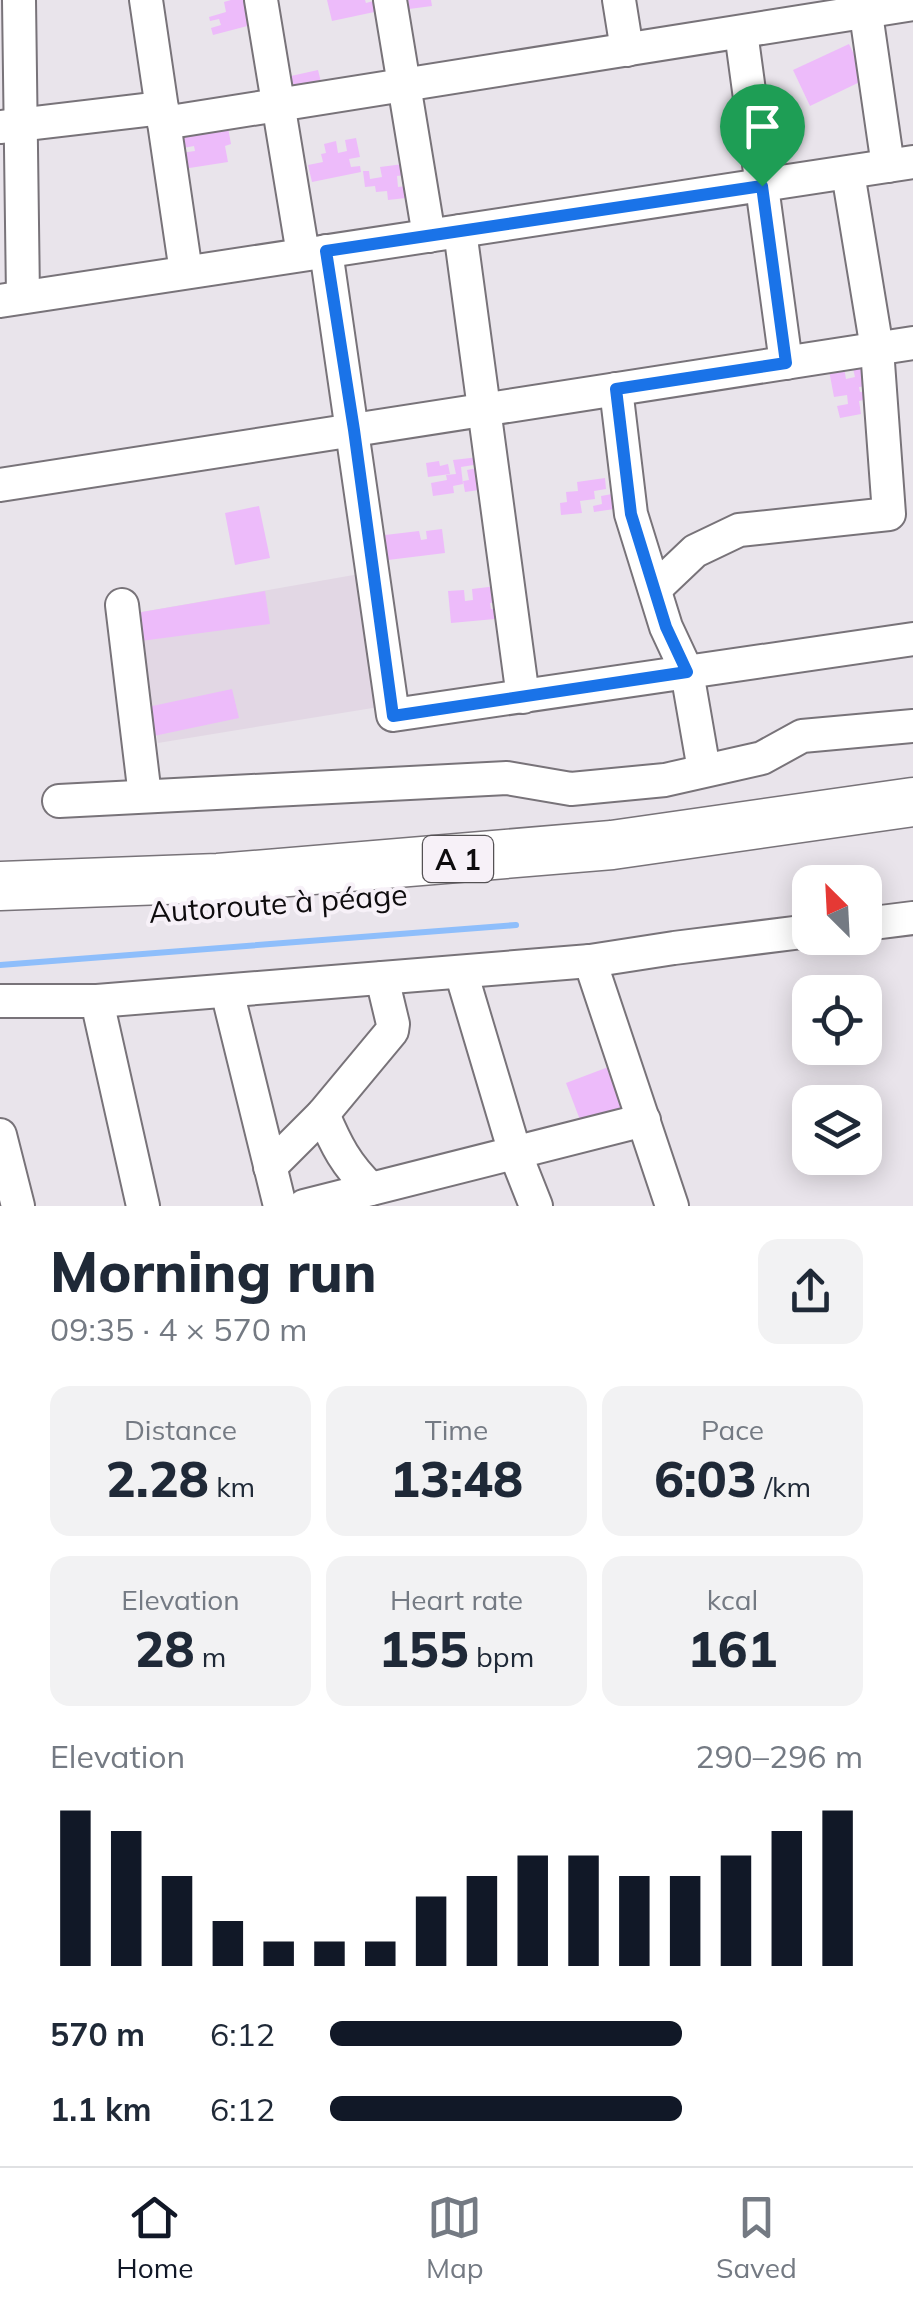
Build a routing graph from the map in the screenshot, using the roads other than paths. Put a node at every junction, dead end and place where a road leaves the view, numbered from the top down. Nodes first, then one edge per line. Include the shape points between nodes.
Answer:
1 (19, 0) edge
2 (146, 0) edge
3 (262, 0) edge
4 (390, 0) edge
5 (619, 0) edge
6 (913, 4) edge
7 (865, 6) edge
8 (741, 32) junction
9 (627, 50) junction
10 (404, 85) junction
11 (278, 105) junction
12 (163, 115) junction
13 (10, 126) edge
14 (901, 164) edge
15 (848, 172) junction
16 (762, 186) junction
17 (444, 233) junction
18 (314, 253) junction
19 (186, 272) junction
20 (12, 299) edge
21 (913, 344) edge
22 (878, 349) junction
23 (786, 363) junction
24 (616, 389) junction
25 (484, 410) junction
26 (354, 430) junction
27 (0, 485) edge
28 (655, 589) junction
29 (122, 605) dead end
30 (913, 639) edge
31 (687, 672) junction
32 (523, 696) junction
33 (913, 726) edge
34 (704, 770) junction
35 (145, 796) junction
36 (58, 801) dead end
37 (913, 802) edge
38 (913, 835) edge
39 (0, 886) edge
40 (0, 918) edge
41 (913, 918) edge
42 (882, 922) edge
43 (792, 933) edge
44 (590, 962) junction
45 (462, 972) junction
46 (382, 978) junction
47 (227, 990) junction
48 (0, 1001) edge
49 (97, 1001) junction
50 (323, 1114) junction
51 (644, 1120) junction
52 (0, 1135) edge
53 (515, 1152) junction
54 (270, 1167) junction
55 (371, 1189) junction
56 (18, 1206) edge
57 (143, 1206) edge
58 (280, 1206) edge
59 (304, 1206) edge
60 (536, 1206) edge
61 (672, 1206) edge

1 - 13 street
2 - 12 street
3 - 11 street
4 - 10 street
5 - 9 street
6 - 7 street
7 - 8 street
7 - 14 street
8 - 9 street
8 - 16 street
9 - 10 street
10 - 11 street
10 - 17 street
11 - 12 street
11 - 18 street
12 - 13 street
12 - 19 street
13 - 20 street
14 - 15 street
15 - 16 street
15 - 22 street
16 - 17 street
16 - 23 street
17 - 18 street
17 - 25 street
18 - 19 street
18 - 26 street
19 - 20 street
21 - 22 street
22 - 23 street
22 - 28 street via 889,514 739,530 696,551
23 - 24 street
24 - 25 street
24 - 28 street via 631,514
25 - 26 street
25 - 32 street
26 - 27 street
26 - 32 street via 393,716
28 - 31 street
29 - 35 street
30 - 31 street
31 - 32 street
31 - 34 street
33 - 34 street via 802,736 762,758
34 - 35 street via 571,789 506,778
35 - 36 street
37 - 39 highway, A 1 via 612,845 255,875
38 - 40 highway, Autoroute à péage / A 1 via 619,875 209,910
41 - 42 street
43 - 44 street
44 - 45 street
44 - 51 street
45 - 46 street
45 - 53 street
46 - 47 street
46 - 50 street via 393,1028
47 - 49 street
47 - 54 street
48 - 49 street
49 - 57 street
50 - 54 street
50 - 55 street via 340,1152
51 - 53 street
51 - 61 street
52 - 56 street
53 - 55 street
53 - 60 street
54 - 58 street
55 - 59 street

